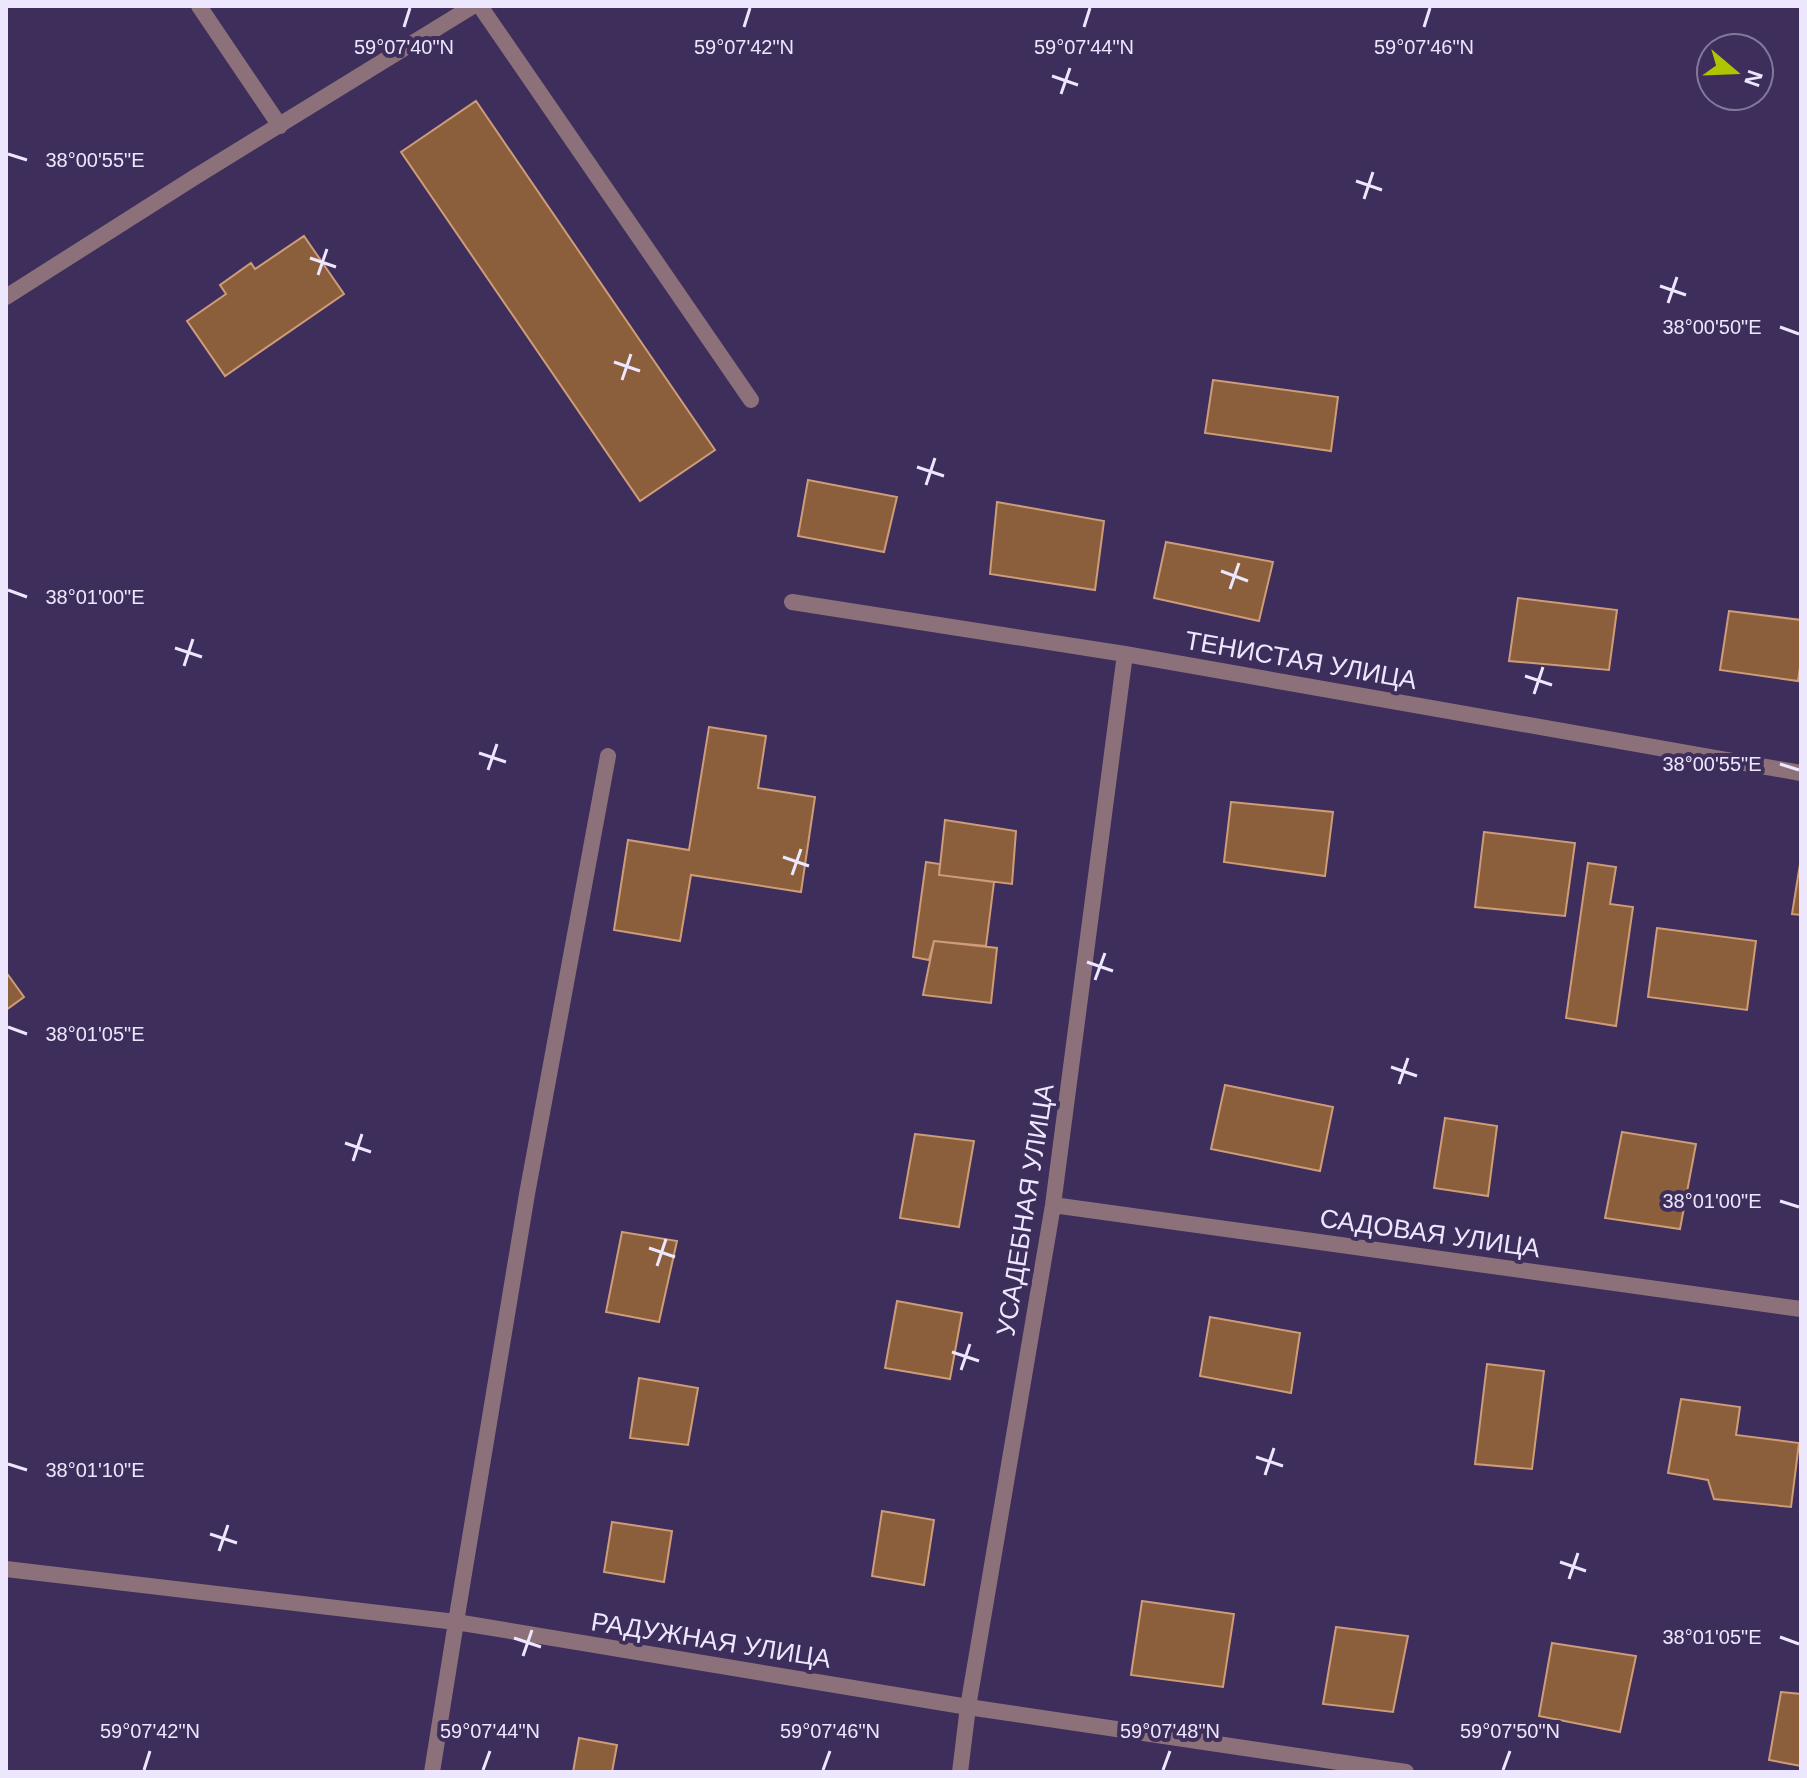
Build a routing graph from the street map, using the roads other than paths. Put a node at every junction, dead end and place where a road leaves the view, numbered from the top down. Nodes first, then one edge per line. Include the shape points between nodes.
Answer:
1 (199, 6) edge
2 (473, 6) edge
3 (480, 6) edge
4 (280, 126) junction
5 (6, 297) edge
6 (751, 400) dead end
7 (792, 602) dead end
8 (1125, 654) junction
9 (608, 756) dead end
10 (1801, 773) edge
11 (1053, 1205) junction
12 (1801, 1309) edge
13 (6, 1569) edge
14 (456, 1622) junction
15 (968, 1707) junction
16 (432, 1772) edge
17 (960, 1772) edge
18 (1406, 1772) edge

1 - 4 street
2 - 4 street
3 - 6 street
4 - 5 street
7 - 8 street, ТЕНИСТАЯ УЛИЦА
8 - 10 street, ТЕНИСТАЯ УЛИЦА
8 - 11 street, УСАДЕБНАЯ УЛИЦА
9 - 14 street via 527,1194
11 - 12 street, САДОВАЯ УЛИЦА
11 - 15 street, УСАДЕБНАЯ УЛИЦА
13 - 14 street, РАДУЖНАЯ УЛИЦА
14 - 15 street, РАДУЖНАЯ УЛИЦА
14 - 16 street
15 - 17 street, УСАДЕБНАЯ УЛИЦА
15 - 18 street, РАДУЖНАЯ УЛИЦА

